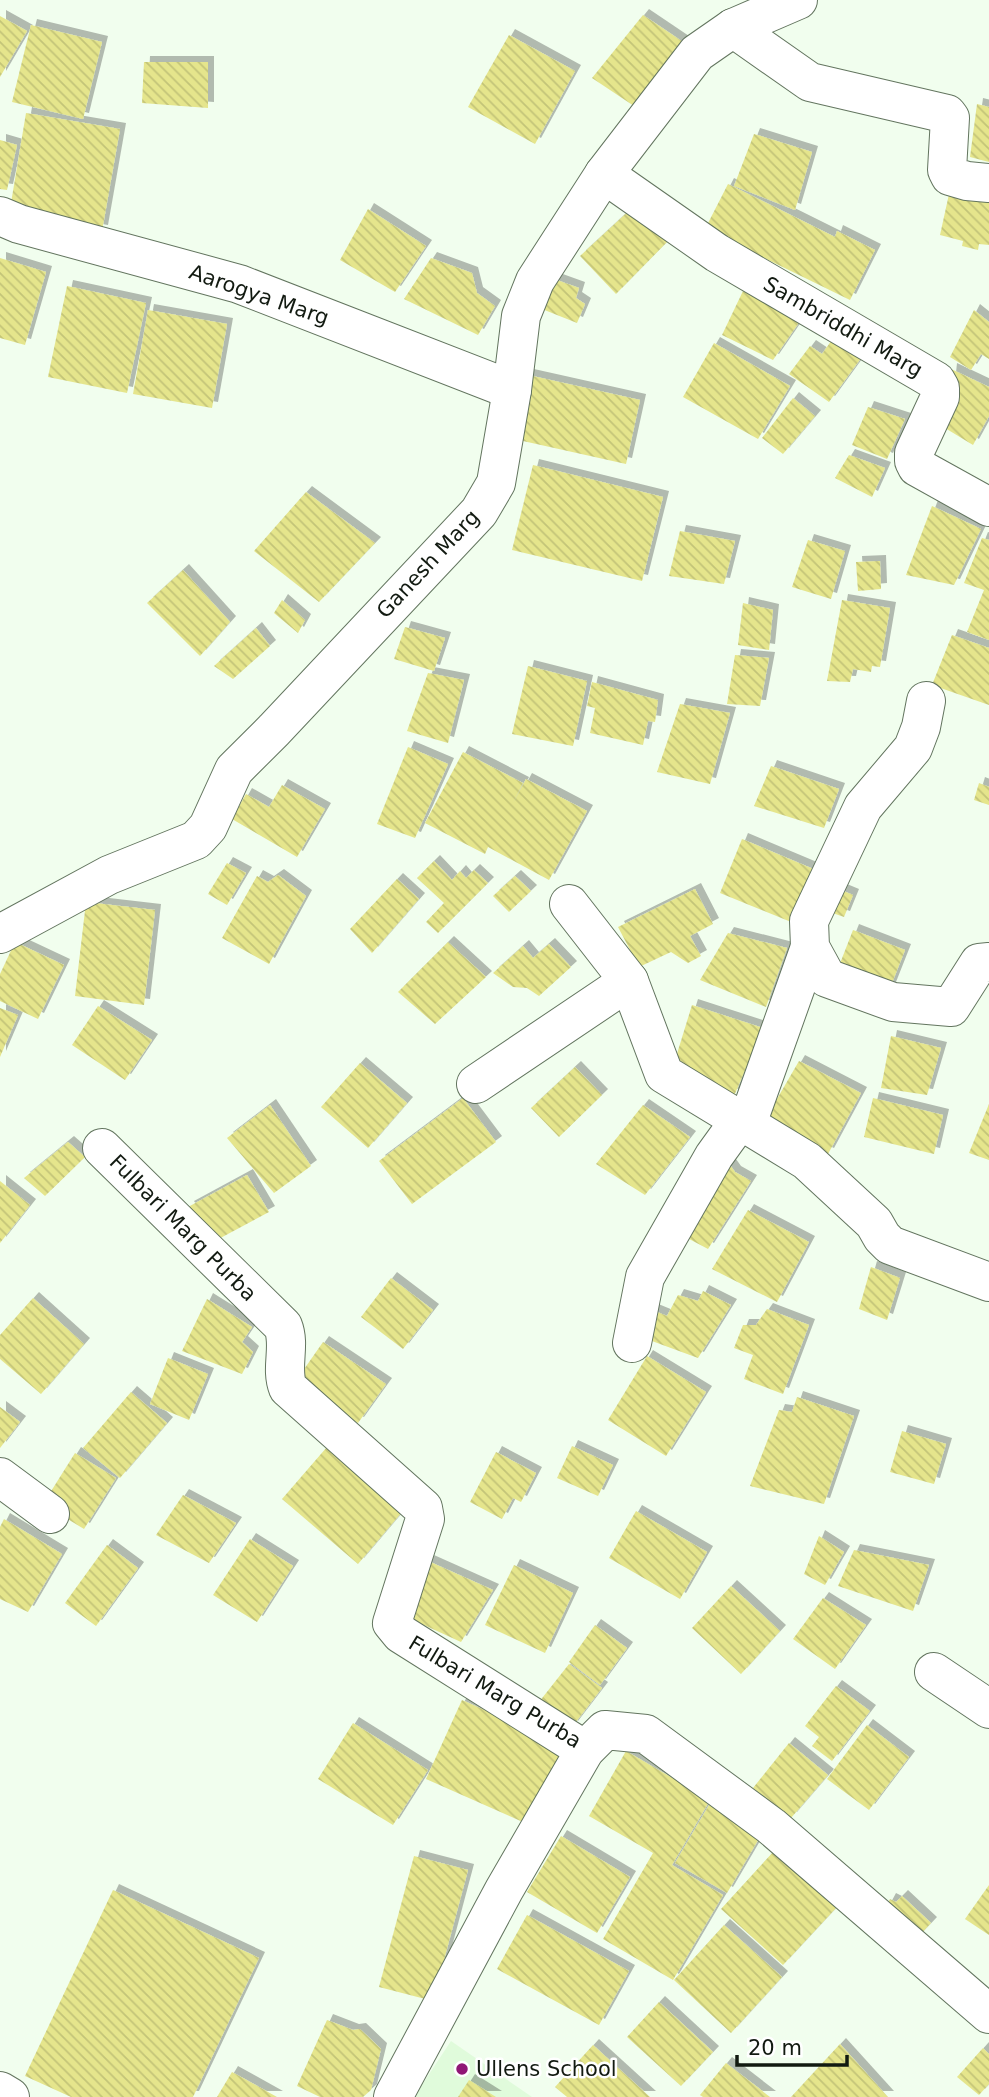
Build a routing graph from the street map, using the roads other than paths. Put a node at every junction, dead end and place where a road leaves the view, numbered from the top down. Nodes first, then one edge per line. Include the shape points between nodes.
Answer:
1 (798, 0) edge
2 (733, 28) junction
3 (604, 174) junction
4 (989, 183) edge
5 (0, 216) edge
6 (512, 390) junction
7 (989, 507) edge
8 (926, 701) dead end
9 (569, 904) dead end
10 (0, 934) edge
11 (810, 947) junction
12 (989, 962) edge
13 (629, 981) junction
14 (476, 1084) dead end
15 (743, 1122) junction
16 (102, 1148) dead end
17 (989, 1282) edge
18 (632, 1343) dead end
19 (0, 1477) edge
20 (50, 1514) dead end
21 (934, 1672) dead end
22 (989, 1709) edge
23 (585, 1750) junction
24 (989, 2014) edge
25 (0, 2091) edge
26 (10, 2097) edge
27 (393, 2097) edge

1 - 2 street, Ganesh Marg
2 - 3 street, Ganesh Marg via 698,53
2 - 4 street via 810,82 947,114 950,176
3 - 6 street, Ganesh Marg via 535,281 521,316
3 - 7 street, Sambriddhi Marg via 717,253 936,381 940,397 914,461 917,467
5 - 6 street, Aarogya Marg via 239,284
6 - 10 street, Ganesh Marg via 496,483 479,512 234,770 208,827 196,840 109,875
8 - 11 street via 913,748 863,807 809,921
9 - 13 street
11 - 12 street via 827,978 893,1002 939,1006 951,1007 979,963
11 - 15 street
13 - 14 street
13 - 15 street via 664,1074
15 - 17 street via 807,1161 874,1223 890,1245
15 - 18 street via 714,1156 645,1277
16 - 23 street, Fulbari Marg Purba via 283,1326 288,1388 423,1508 425,1519 392,1623 401,1634
19 - 20 street
21 - 22 street
23 - 24 street, Fulbari Marg Purba via 605,1730 646,1734 771,1826
23 - 27 street
25 - 26 street

